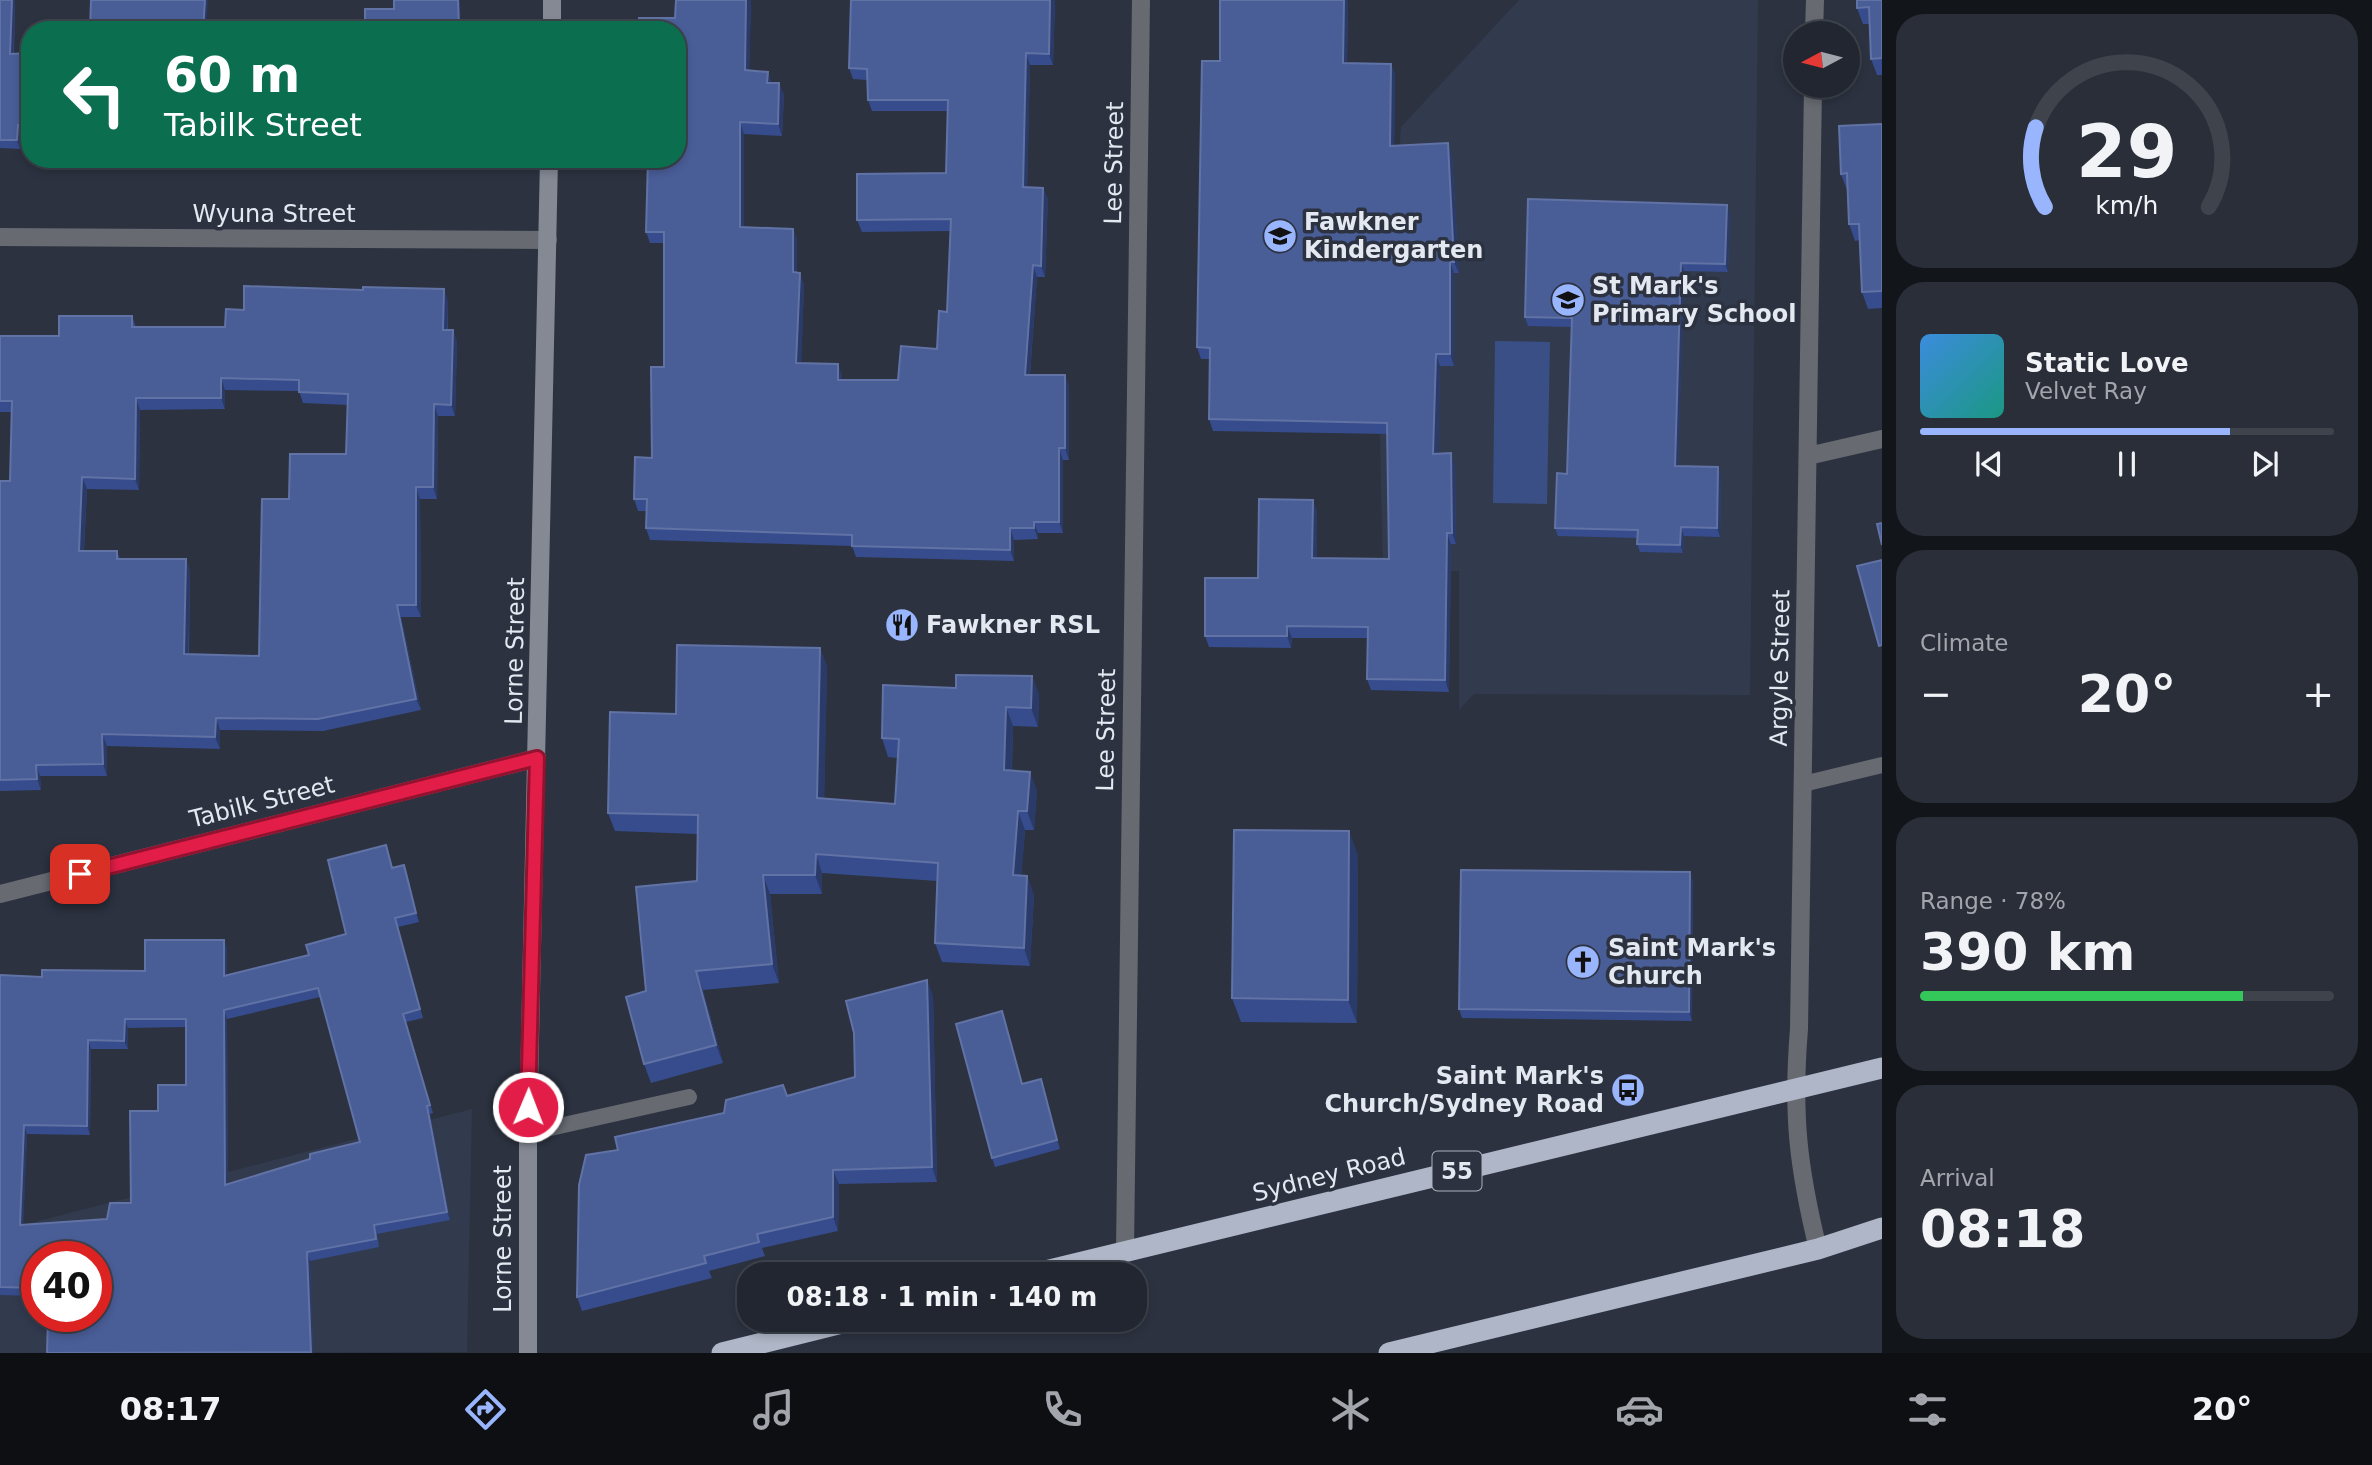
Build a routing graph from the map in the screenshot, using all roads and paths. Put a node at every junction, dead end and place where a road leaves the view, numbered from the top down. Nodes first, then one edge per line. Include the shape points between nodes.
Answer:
1 (552, 0) edge
2 (1141, 0) edge
3 (1815, 0) edge
4 (552, 21) edge
5 (1814, 21) edge
6 (1813, 98) edge
7 (549, 168) edge
8 (0, 237) edge
9 (548, 240) junction
10 (1882, 439) edge
11 (1808, 456) junction
12 (537, 758) junction
13 (1882, 765) edge
14 (1803, 784) junction
15 (0, 894) edge
16 (1882, 1068) edge
17 (1794, 1090) junction
18 (689, 1097) dead end
19 (527, 1133) junction
20 (1882, 1228) edge
21 (1818, 1249) junction
22 (1125, 1251) junction
23 (1081, 1262) edge
24 (806, 1332) edge
25 (528, 1353) edge
26 (722, 1353) edge
27 (1389, 1353) edge

1 - 4 street
2 - 22 street, Lee Street
3 - 5 street
6 - 11 street, Argyle Street
7 - 9 street, Lorne Street
8 - 9 street, Wyuna Street
9 - 12 street, Lorne Street
10 - 11 street
11 - 14 street, Argyle Street
12 - 15 street, Tabilk Street
12 - 19 street, Lorne Street
13 - 14 lane
14 - 17 street, Argyle Street
16 - 17 highway, Sydney Road / 55
17 - 21 street, Argyle Street via 1803,1188
17 - 22 highway, Sydney Road / 55
18 - 19 lane
19 - 25 street, Lorne Street
20 - 21 highway
21 - 27 highway
22 - 23 highway, Sydney Road / 55
24 - 26 highway

